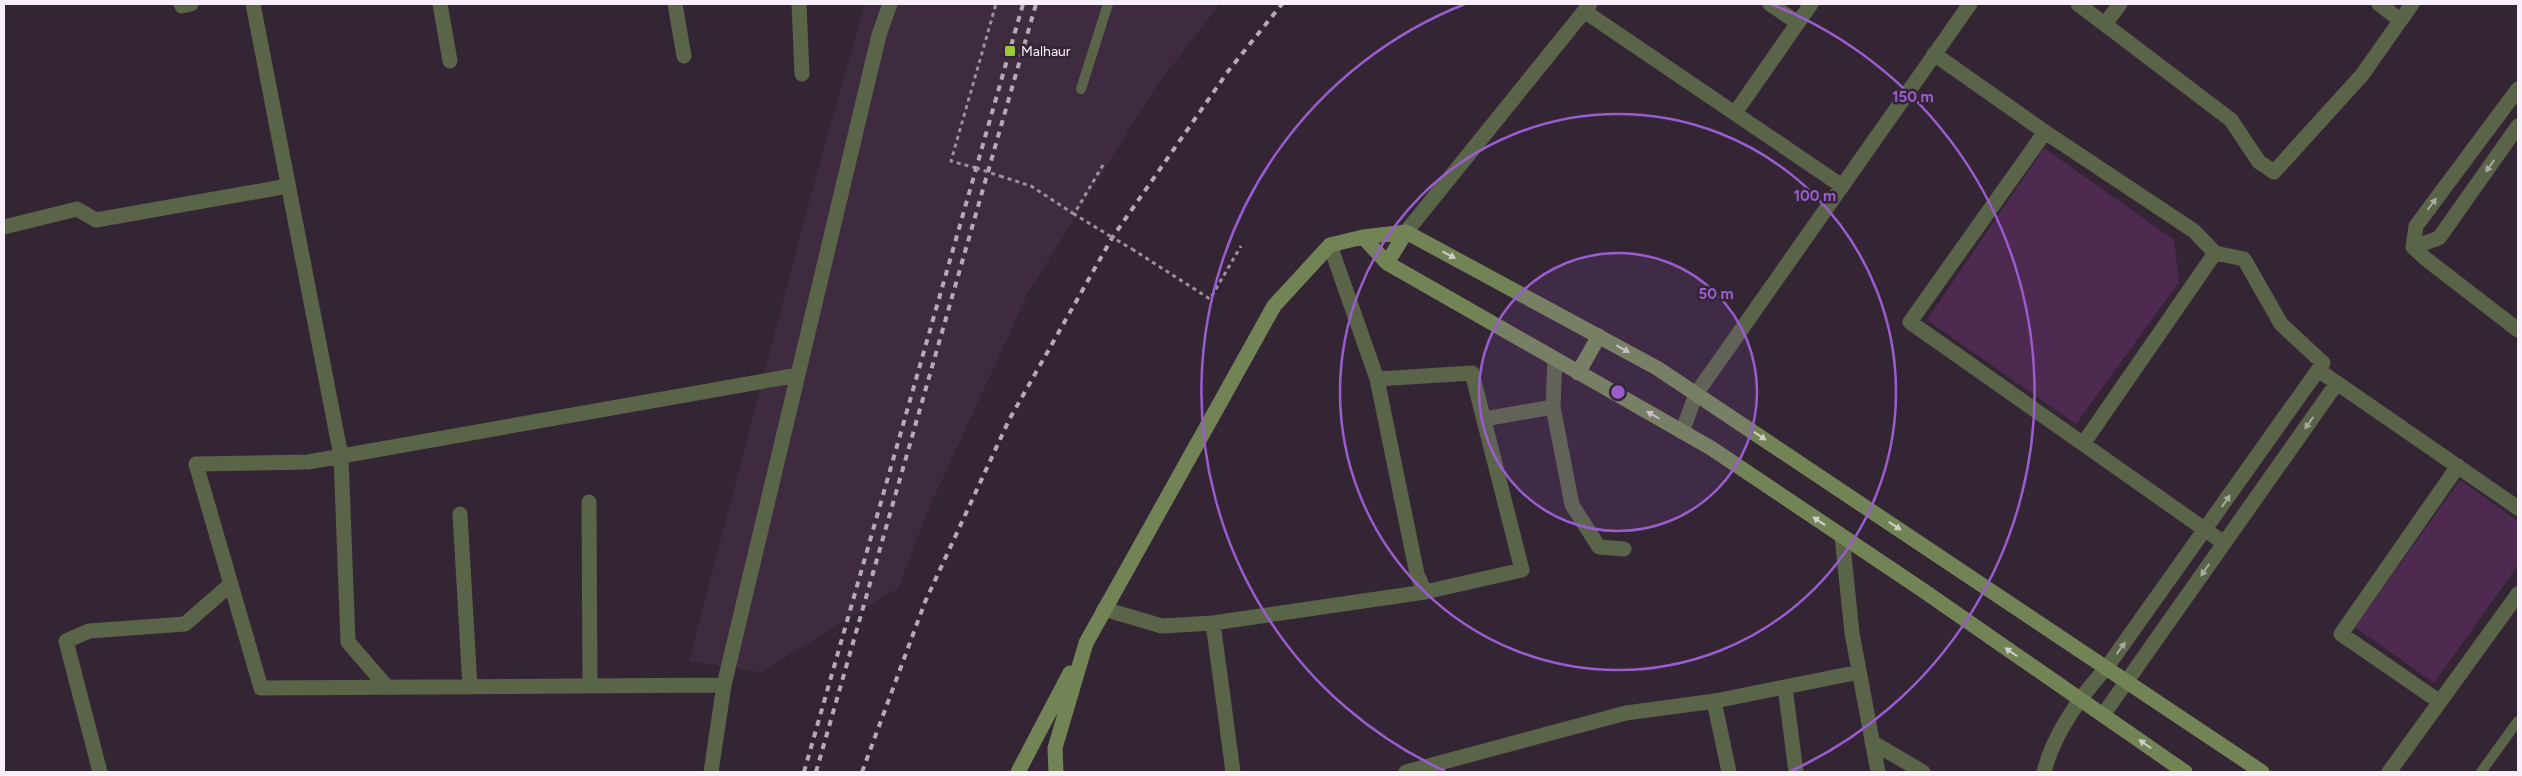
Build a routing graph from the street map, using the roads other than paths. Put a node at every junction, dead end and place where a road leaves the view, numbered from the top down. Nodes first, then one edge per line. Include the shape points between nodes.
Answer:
1 (181, 4) edge
2 (191, 4) edge
3 (252, 4) edge
4 (440, 4) edge
5 (675, 4) edge
6 (799, 4) edge
7 (890, 4) edge
8 (1108, 4) edge
9 (1770, 4) edge
10 (1812, 4) edge
11 (1970, 4) edge
12 (2078, 4) edge
13 (2120, 4) edge
14 (2379, 4) edge
15 (2412, 4) edge
16 (1587, 7) edge
17 (2400, 20) junction
18 (1798, 23) junction
19 (2105, 24) junction
20 (1934, 54) junction
21 (684, 56) dead end
22 (450, 61) dead end
23 (802, 74) dead end
24 (1081, 89) dead end
25 (2518, 89) edge
26 (1735, 113) junction
27 (2496, 120) junction
28 (2045, 132) junction
29 (2516, 134) edge
30 (288, 186) junction
31 (1842, 186) junction
32 (4, 227) edge
33 (1406, 232) junction
34 (1364, 237) junction
35 (1330, 245) junction
36 (2413, 247) junction
37 (2215, 253) junction
38 (1387, 263) junction
39 (2518, 330) edge
40 (1599, 336) junction
41 (1555, 359) junction
42 (2321, 367) junction
43 (1578, 372) junction
44 (798, 375) junction
45 (1377, 378) junction
46 (2337, 383) junction
47 (1696, 394) junction
48 (1553, 407) junction
49 (1484, 419) junction
50 (1682, 432) junction
51 (2082, 444) junction
52 (341, 456) junction
53 (2458, 466) junction
54 (588, 502) dead end
55 (2518, 508) edge
56 (460, 514) dead end
57 (2205, 530) junction
58 (1842, 536) junction
59 (2224, 543) junction
60 (1624, 549) dead end
61 (230, 584) junction
62 (1425, 592) junction
63 (2518, 594) edge
64 (1104, 609) junction
65 (1213, 623) junction
66 (1086, 643) junction
67 (2108, 667) junction
68 (1859, 672) junction
69 (2127, 681) junction
70 (724, 685) junction
71 (590, 686) junction
72 (1785, 686) junction
73 (387, 687) junction
74 (470, 687) junction
75 (2079, 699) junction
76 (1714, 701) junction
77 (2440, 702) junction
78 (2103, 715) junction
79 (2518, 721) edge
80 (1872, 742) junction
81 (100, 772) edge
82 (711, 772) edge
83 (1018, 772) edge
84 (1056, 772) edge
85 (1233, 772) edge
86 (1406, 772) edge
87 (1729, 772) edge
88 (1796, 772) edge
89 (1878, 772) edge
90 (1923, 772) edge
91 (2044, 772) edge
92 (2185, 772) edge
93 (2262, 772) edge
94 (2389, 772) edge
95 (2481, 772) edge

1 - 2 street
3 - 30 street
4 - 22 street
5 - 21 street
6 - 23 street
7 - 44 street via 879,35
8 - 24 lane
9 - 18 street
10 - 18 street
11 - 20 street
12 - 19 street
13 - 19 street
14 - 17 street
15 - 17 street
16 - 26 street
16 - 33 street
17 - 19 street via 2362,75 2274,172 2259,162 2231,120
18 - 26 street
20 - 28 street
20 - 31 street
25 - 27 street
26 - 31 street
27 - 29 street
36 -> 27 street via 2416,226
28 - 37 street via 2194,231
28 - 51 street via 1910,322
29 -> 36 street via 2439,238
30 - 32 street via 96,220 77,209
30 - 52 street
31 - 47 street
33 - 34 street
33 - 38 street
33 -> 40 street
34 - 35 street
34 - 38 street
35 - 45 street
35 - 64 street via 1274,306
36 - 39 street
37 - 42 street via 2244,259 2282,324
37 - 51 street
38 - 41 street
40 - 43 street
40 -> 47 street
41 - 43 street
41 - 48 street
42 - 46 street
57 -> 42 street
50 -> 43 street
44 - 52 street
44 - 70 street
45 - 49 street via 1472,373
45 - 62 street via 1418,574
46 - 53 street
46 -> 59 street
47 - 50 street
47 -> 67 street
48 - 49 street
48 - 60 street via 1572,505 1599,547
49 - 62 street via 1522,570
58 -> 50 street
51 - 57 street
52 - 61 street via 308,462 196,464
52 - 73 street via 348,642
53 - 55 street
53 - 77 street via 2341,634
54 - 71 street
56 - 74 street
57 - 59 street
67 -> 57 street
58 - 68 street
75 -> 58 street
59 -> 69 street
61 - 73 street via 261,688
61 - 81 street via 185,624 89,631 66,641
62 - 65 street
63 - 77 street
64 - 65 street via 1162,626
64 - 66 street
65 - 85 street
66 - 83 street
66 - 84 street via 1055,748
67 - 69 street
67 - 75 street
68 - 72 street
68 - 80 street
69 - 78 street
69 - 93 street
70 - 71 street
70 - 82 street
71 - 74 street
72 - 76 street
72 - 88 street
73 - 74 street
75 - 78 street
75 - 91 street via 2048,754
76 - 86 street via 1626,713
76 - 87 street
77 - 94 street
92 -> 78 street
79 - 95 lane
80 - 89 street
80 - 90 street

